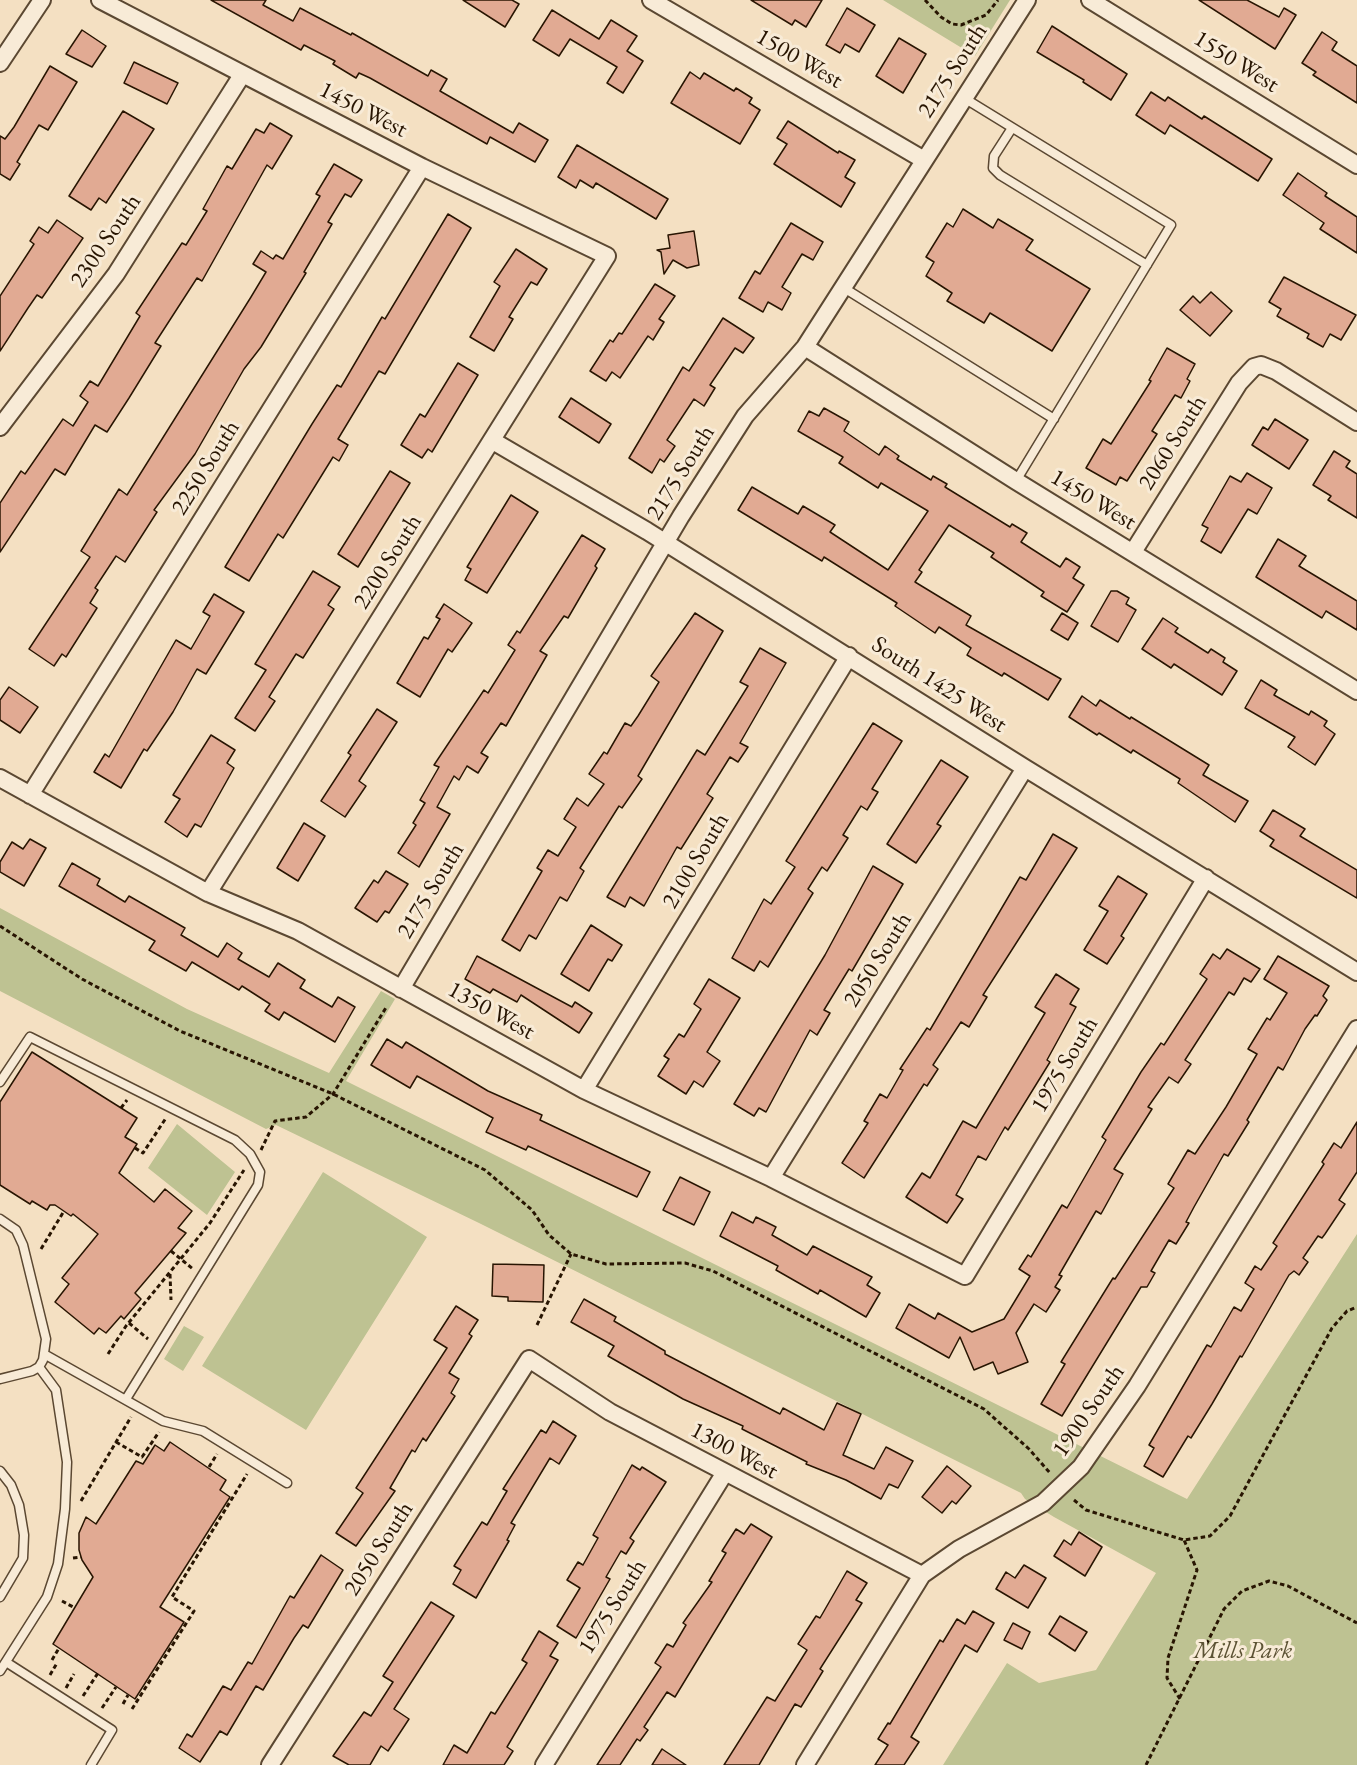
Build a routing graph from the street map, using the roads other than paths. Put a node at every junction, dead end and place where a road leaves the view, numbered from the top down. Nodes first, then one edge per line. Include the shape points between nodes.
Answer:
1 (42, 0) edge
2 (100, 0) edge
3 (651, 0) edge
4 (1027, 0) edge
5 (1090, 0) edge
6 (0, 63) edge
7 (242, 75) junction
8 (964, 98) junction
9 (1012, 128) junction
10 (924, 160) junction
11 (1357, 165) edge
12 (422, 167) junction
13 (607, 256) joint
14 (1147, 265) junction
15 (844, 288) junction
16 (806, 347) junction
17 (1054, 419) junction
18 (1357, 422) edge
19 (0, 427) edge
20 (493, 441) junction
21 (1016, 482) junction
22 (664, 543) junction
23 (1133, 552) junction
24 (849, 656) junction
25 (1357, 691) edge
26 (1025, 768) junction
27 (0, 778) edge
28 (30, 795) junction
29 (1206, 878) junction
30 (208, 893) junction
31 (1357, 972) edge
32 (401, 989) junction
33 (1357, 1029) edge
34 (0, 1082) edge
35 (584, 1090) junction
36 (771, 1178) junction
37 (0, 1219) edge
38 (965, 1276) joint
39 (44, 1353) junction
40 (529, 1359) joint
41 (39, 1367) junction
42 (0, 1379) edge
43 (126, 1399) junction
44 (0, 1471) edge
45 (724, 1474) junction
46 (287, 1483) dead end
47 (922, 1575) junction
48 (0, 1597) edge
49 (6, 1662) junction
50 (0, 1671) edge
51 (91, 1765) edge
52 (270, 1765) edge
53 (544, 1765) edge
54 (805, 1765) edge

1 - 6 street
2 - 7 street, 1450 West
3 - 10 street, 1500 West
4 - 8 street, 2175 South
5 - 11 street, 1550 West
7 - 12 street, 1450 West
7 - 19 street, 2300 South via 116,274
8 - 9 lane
8 - 10 street, 2175 South
9 - 14 lane via 994,156 993,168
9 - 14 lane via 1171,225
10 - 15 street, 2175 South
12 - 13 street, 1450 West
12 - 28 street, 2250 South
13 - 20 street, 2200 South
14 - 17 lane
15 - 16 street, 2175 South
15 - 17 lane
16 - 21 street, 1450 West
16 - 22 street, 2175 South via 745,416
17 - 21 lane
18 - 23 street, 2060 South via 1276,371 1258,366 1249,370
20 - 22 street, South 1425 West
20 - 30 street, 2200 South
21 - 23 street, 1450 West
22 - 24 street, South 1425 West
22 - 32 street, 2175 South
23 - 25 street, 1450 West
24 - 26 street, South 1425 West
24 - 35 street, 2100 South
26 - 29 street, South 1425 West
26 - 36 street, 2050 South
27 - 28 street, 1350 West
28 - 30 street, 1350 West
29 - 31 street, South 1425 West
29 - 38 street, 1975 South
30 - 32 street, 1350 West via 298,931
32 - 35 street, 1350 West
33 - 47 street, 1900 South via 1137,1386 1081,1467 1043,1503 959,1549
34 - 43 lane via 30,1037 236,1140 260,1172 258,1185
35 - 36 street, 1350 West
36 - 38 street, 1350 West
37 - 39 lane via 16,1230 23,1245 46,1340
39 - 41 lane
39 - 43 lane
40 - 45 street, 1300 West via 610,1412
40 - 52 street, 2050 South
41 - 42 lane
41 - 49 lane via 56,1390 67,1462 65,1509 58,1564 47,1597
43 - 46 lane via 163,1421 203,1431
44 - 48 lane via 20,1505 24,1535 22,1558
45 - 47 street, 1300 West
45 - 53 street, 1975 South
47 - 54 street, 1900 South
49 - 50 lane
49 - 51 lane via 112,1730

